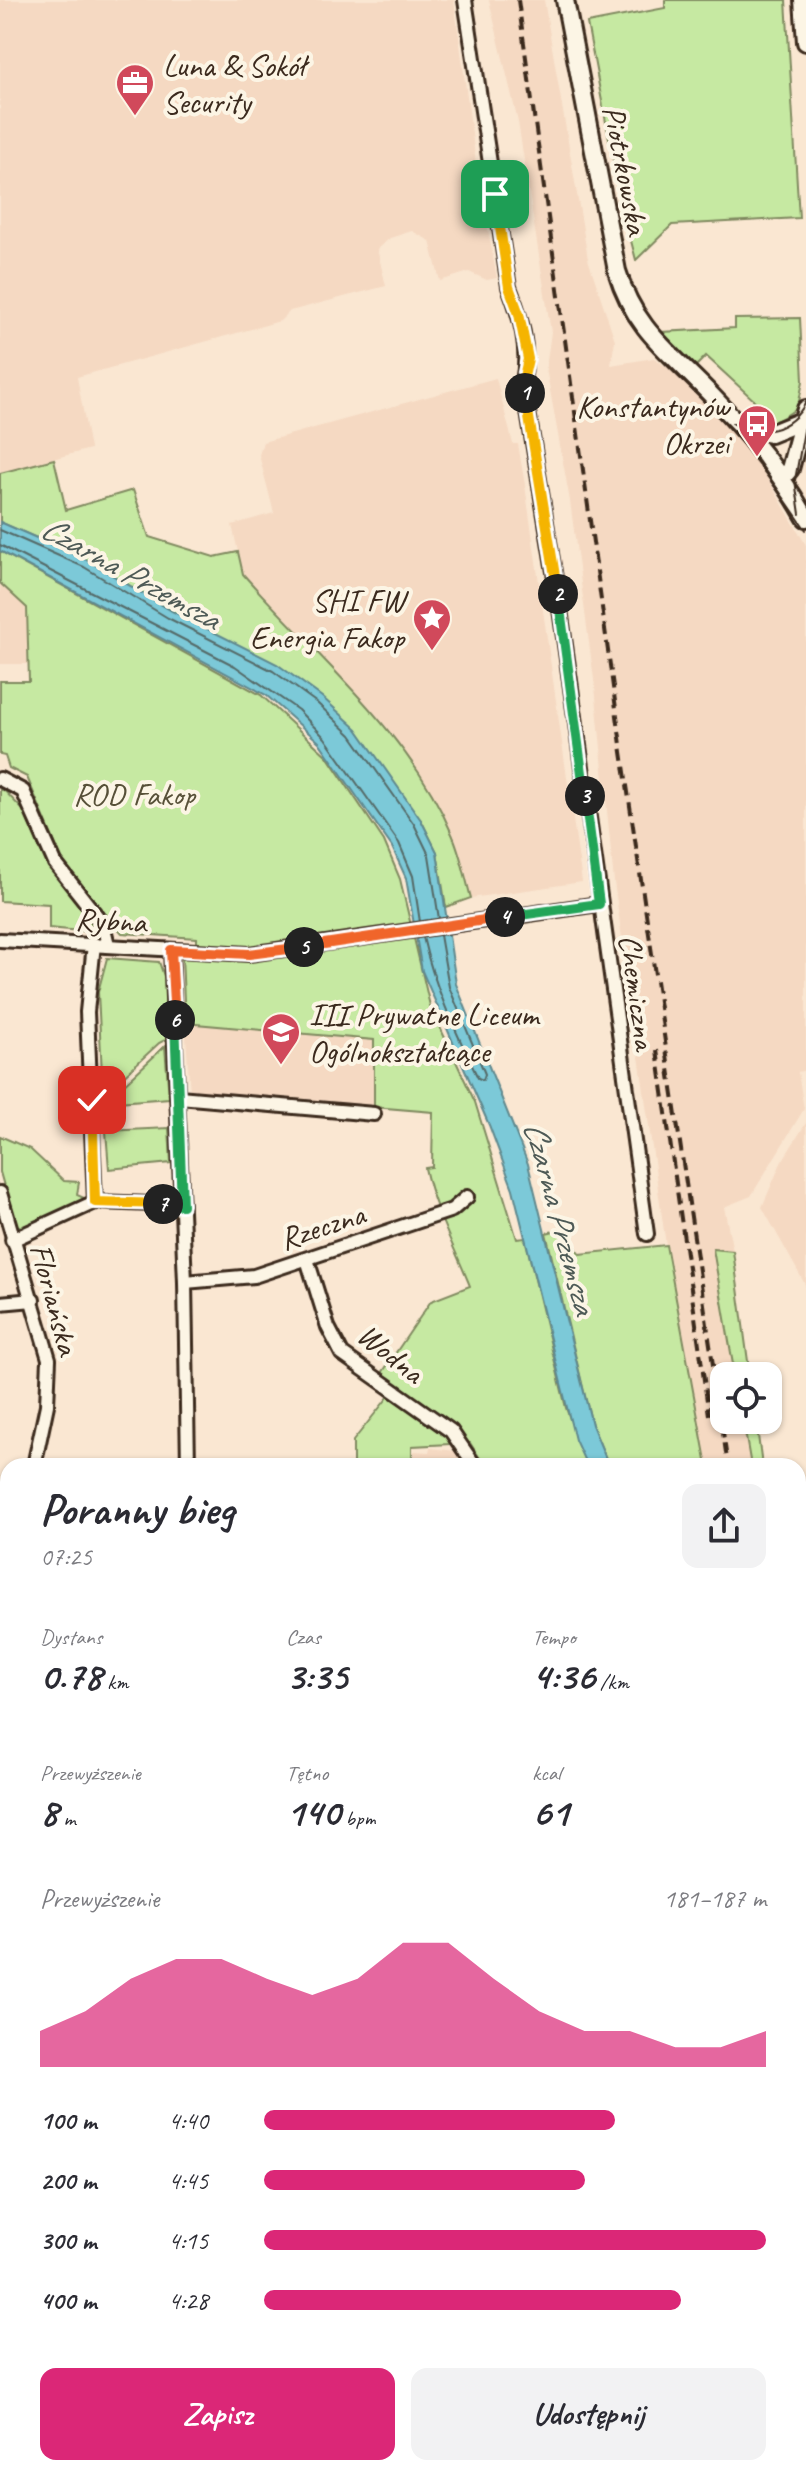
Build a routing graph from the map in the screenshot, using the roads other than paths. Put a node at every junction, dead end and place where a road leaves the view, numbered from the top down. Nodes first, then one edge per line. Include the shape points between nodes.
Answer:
1 (465, 0) edge
2 (565, 0) edge
3 (803, 0) edge
4 (806, 42) edge
5 (804, 415) edge
6 (742, 428) junction
7 (782, 478) junction
8 (806, 518) edge
9 (0, 779) edge
10 (599, 904) junction
11 (0, 940) edge
12 (94, 944) junction
13 (108, 945) junction
14 (171, 950) junction
15 (179, 1097) junction
16 (374, 1114) dead end
17 (0, 1193) edge
18 (467, 1197) dead end
19 (95, 1202) junction
20 (182, 1205) junction
21 (647, 1234) dead end
22 (12, 1240) junction
23 (307, 1259) junction
24 (185, 1282) junction
25 (33, 1300) junction
26 (0, 1303) edge
27 (36, 1458) edge
28 (188, 1458) edge
29 (470, 1458) edge

1 - 10 street, Chemiczna via 509,287 528,359 523,381
2 - 6 street, Piotrkowska via 617,271 630,307 654,342
3 - 4 street
5 - 6 street via 770,434
5 - 7 street via 790,469
6 - 7 street, Piotrkowska
7 - 8 street, Piotrkowska
9 - 13 street via 23,791 55,863 103,924
10 - 14 street, Rybna via 249,954
10 - 21 street, Chemiczna
11 - 12 street, Rybna
12 - 13 street, Rybna
12 - 19 street via 87,1012
13 - 14 street, Rybna
14 - 15 street
15 - 16 street
15 - 20 street
17 - 22 street, Floriańska
18 - 23 street, Rzeczna via 452,1210
19 - 20 street
19 - 22 street
20 - 24 street
22 - 25 street, Floriańska
23 - 24 street, Rzeczna via 254,1276
23 - 29 street, Wodna via 342,1354 451,1431
24 - 28 street
25 - 26 street
25 - 27 street, Floriańska via 49,1359 47,1405

